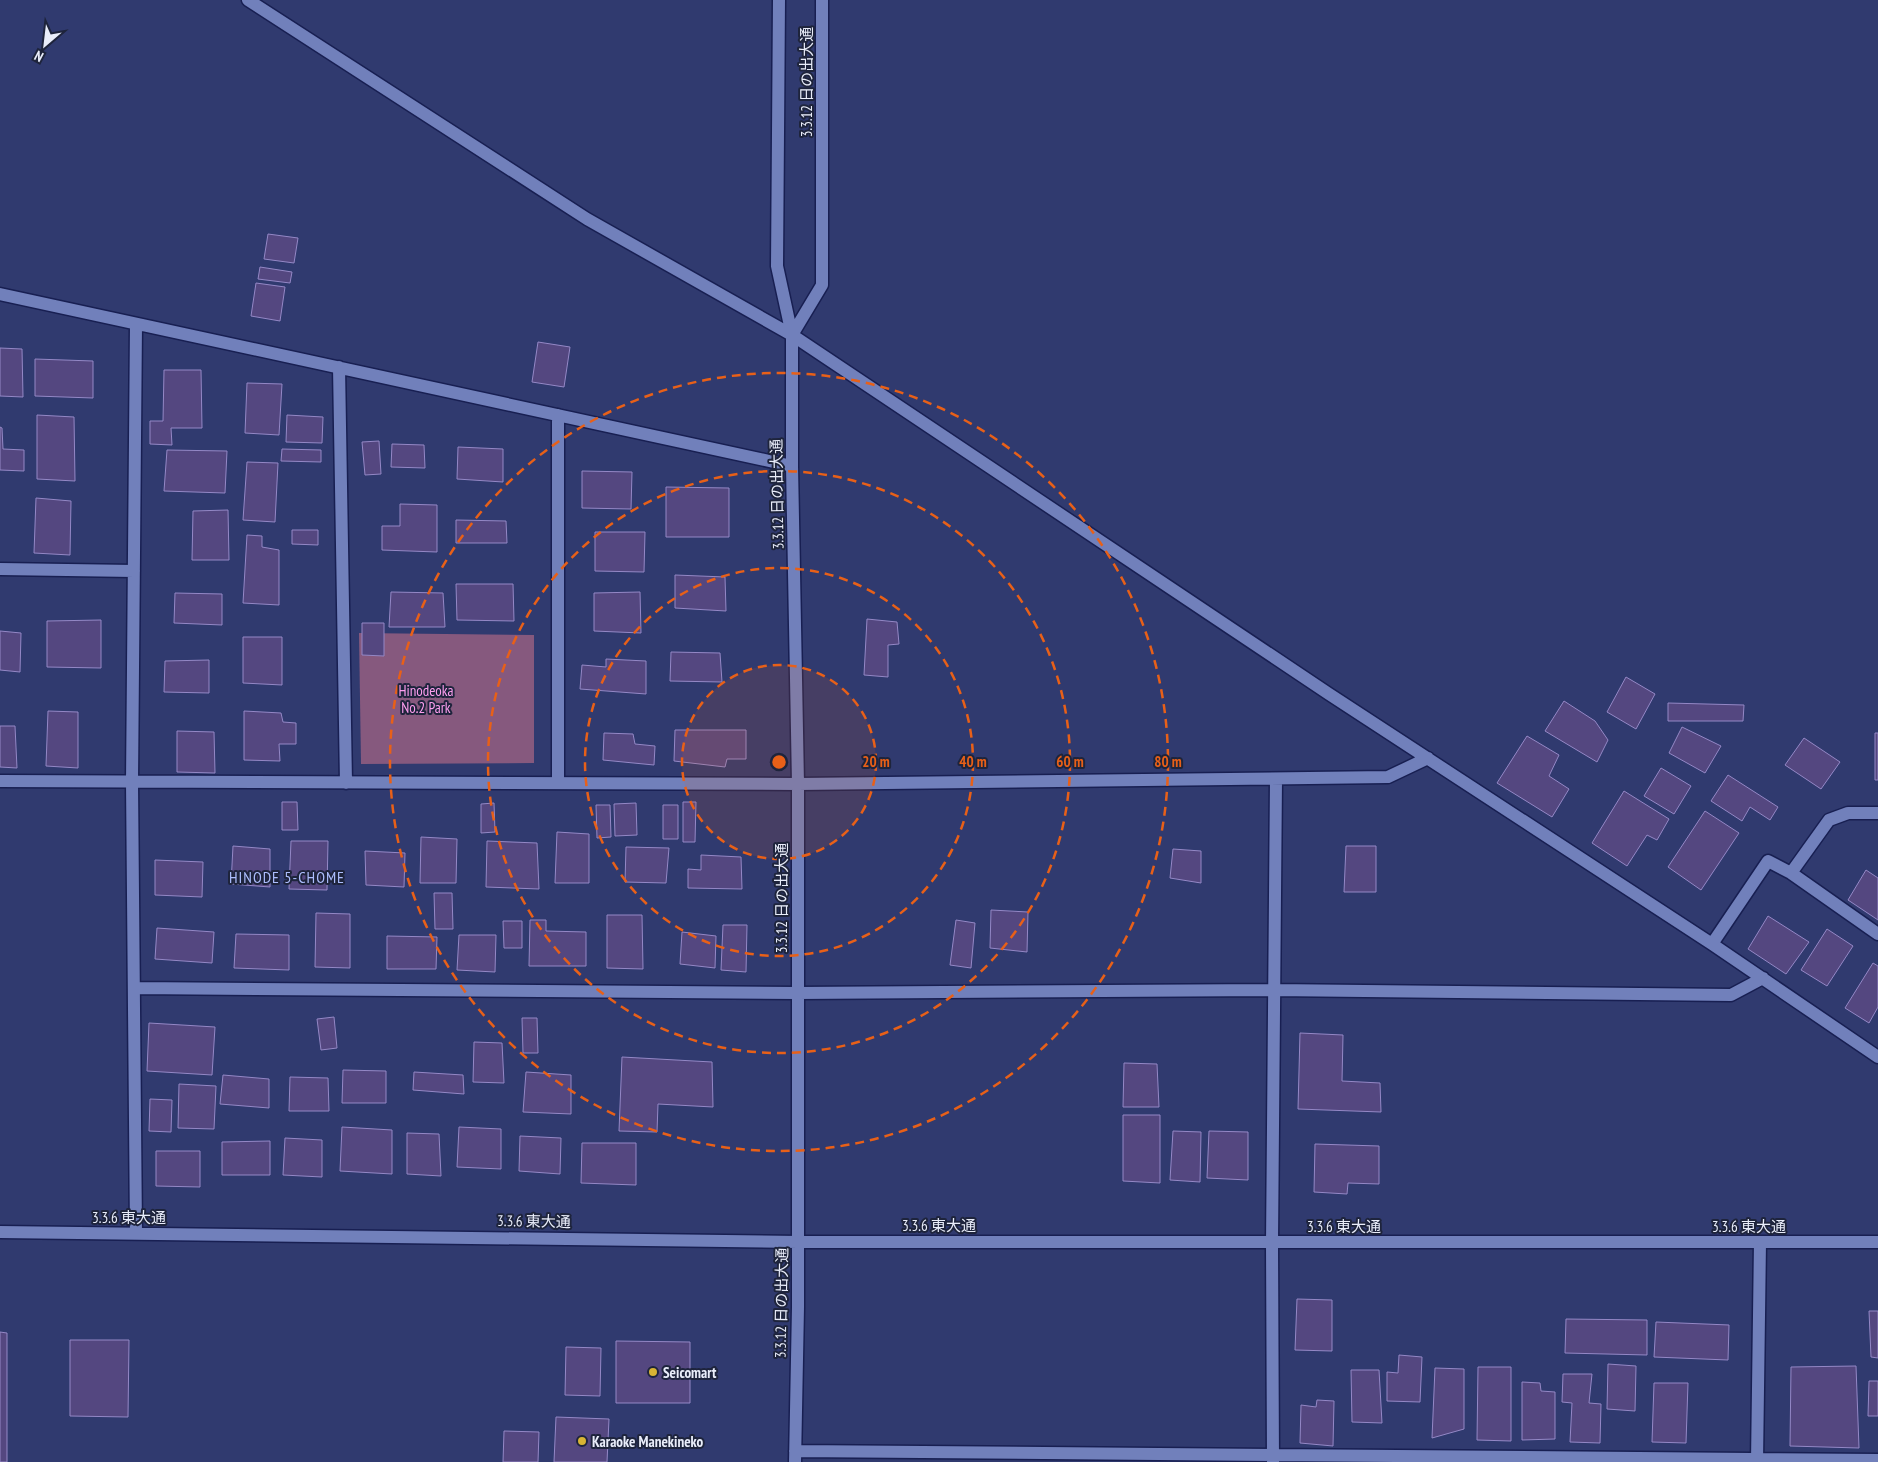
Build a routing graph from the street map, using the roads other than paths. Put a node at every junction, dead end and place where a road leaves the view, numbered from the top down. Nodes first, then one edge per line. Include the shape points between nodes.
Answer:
1 (248, 0) edge
2 (779, 0) edge
3 (822, 0) edge
4 (0, 294) edge
5 (136, 324) junction
6 (792, 335) junction
7 (339, 368) junction
8 (558, 415) junction
9 (792, 466) junction
10 (0, 569) edge
11 (134, 571) junction
12 (1428, 758) junction
13 (1276, 779) junction
14 (0, 782) edge
15 (132, 782) junction
16 (346, 783) junction
17 (558, 783) junction
18 (798, 784) junction
19 (1878, 813) edge
20 (1791, 873) junction
21 (1878, 934) edge
22 (1712, 944) junction
23 (1763, 978) junction
24 (134, 988) junction
25 (1273, 990) junction
26 (797, 992) junction
27 (1878, 1056) edge
28 (0, 1232) edge
29 (136, 1233) junction
30 (798, 1242) junction
31 (1760, 1242) junction
32 (1878, 1242) edge
33 (1272, 1243) junction
34 (795, 1456) edge
35 (1273, 1459) edge
36 (1878, 1460) edge
37 (1757, 1461) edge

1 - 6 street via 587,219
2 - 6 street, 3.3.12 日の出大通 via 777,266
3 - 6 street, 3.3.12 日の出大通 via 822,285
4 - 5 street
5 - 7 street
5 - 11 street
6 - 9 street, 3.3.12 日の出大通
6 - 12 street
7 - 8 street
7 - 16 street
8 - 9 street
8 - 17 street
9 - 18 street, 3.3.12 日の出大通
10 - 11 street
11 - 15 street
12 - 13 street via 1388,777
12 - 22 street
13 - 18 street
13 - 25 street
14 - 15 street
15 - 16 street
15 - 24 street
16 - 17 street
17 - 18 street
18 - 26 street, 3.3.12 日の出大通
19 - 20 street via 1848,813 1829,820
20 - 21 street
20 - 22 street via 1768,861
22 - 23 street
23 - 25 street via 1731,996
23 - 27 street
24 - 26 street
24 - 29 street
25 - 26 street
25 - 33 street
26 - 30 street, 3.3.12 日の出大通
28 - 29 street, 3.3.6 東大通
29 - 30 street, 3.3.6 東大通
30 - 33 street, 3.3.6 東大通
30 - 34 street, 3.3.12 日の出大通
31 - 32 street, 3.3.6 東大通
31 - 33 street, 3.3.6 東大通
31 - 37 street
33 - 35 street
34 - 35 street
35 - 37 street
36 - 37 street

